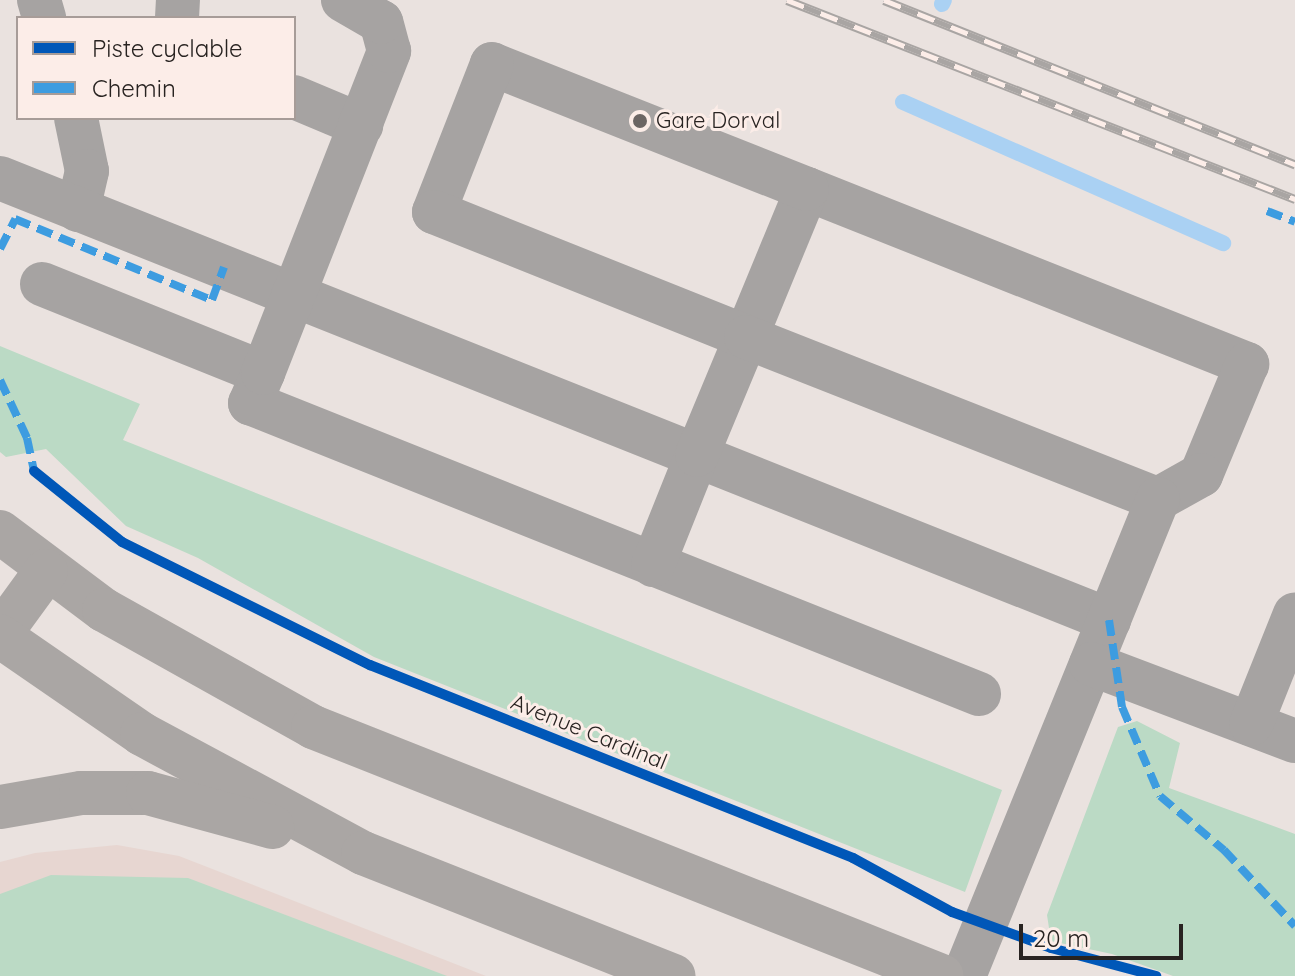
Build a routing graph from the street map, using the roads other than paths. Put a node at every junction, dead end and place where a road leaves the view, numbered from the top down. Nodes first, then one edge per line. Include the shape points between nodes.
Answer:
1 (343, 0) edge
2 (296, 98) edge
3 (76, 120) edge
4 (361, 125) junction
5 (0, 178) edge
6 (807, 189) junction
7 (78, 210) junction
8 (42, 284) dead end
9 (293, 294) junction
10 (746, 337) junction
11 (263, 373) junction
12 (697, 455) junction
13 (1158, 499) junction
14 (2, 539) edge
15 (653, 565) junction
16 (46, 571) junction
17 (1295, 614) edge
18 (1109, 620) junction
19 (0, 635) edge
20 (1091, 664) junction
21 (979, 694) dead end
22 (1251, 724) junction
23 (1295, 741) edge
24 (0, 807) edge
25 (363, 853) junction
26 (673, 976) edge
27 (942, 976) edge
28 (964, 976) edge

1 - 4 lane via 375,16 388,37 389,51
2 - 4 lane
3 - 7 lane via 87,171
4 - 9 lane
5 - 7 lane
6 - 10 lane
6 - 10 lane via 492,64 434,212
6 - 13 lane via 1247,364 1201,475
7 - 9 lane
8 - 11 lane
9 - 11 lane
9 - 12 lane
10 - 12 lane
10 - 13 lane
11 - 15 lane via 250,403
12 - 15 lane
12 - 18 lane
13 - 18 lane
14 - 16 main road
15 - 21 lane
16 - 19 main road
16 - 27 main road via 154,640 313,727
17 - 22 lane
18 - 20 lane
19 - 25 main road via 155,742
20 - 22 lane
20 - 28 lane
22 - 23 lane
24 - 25 main road via 81,793 148,793
25 - 26 main road

